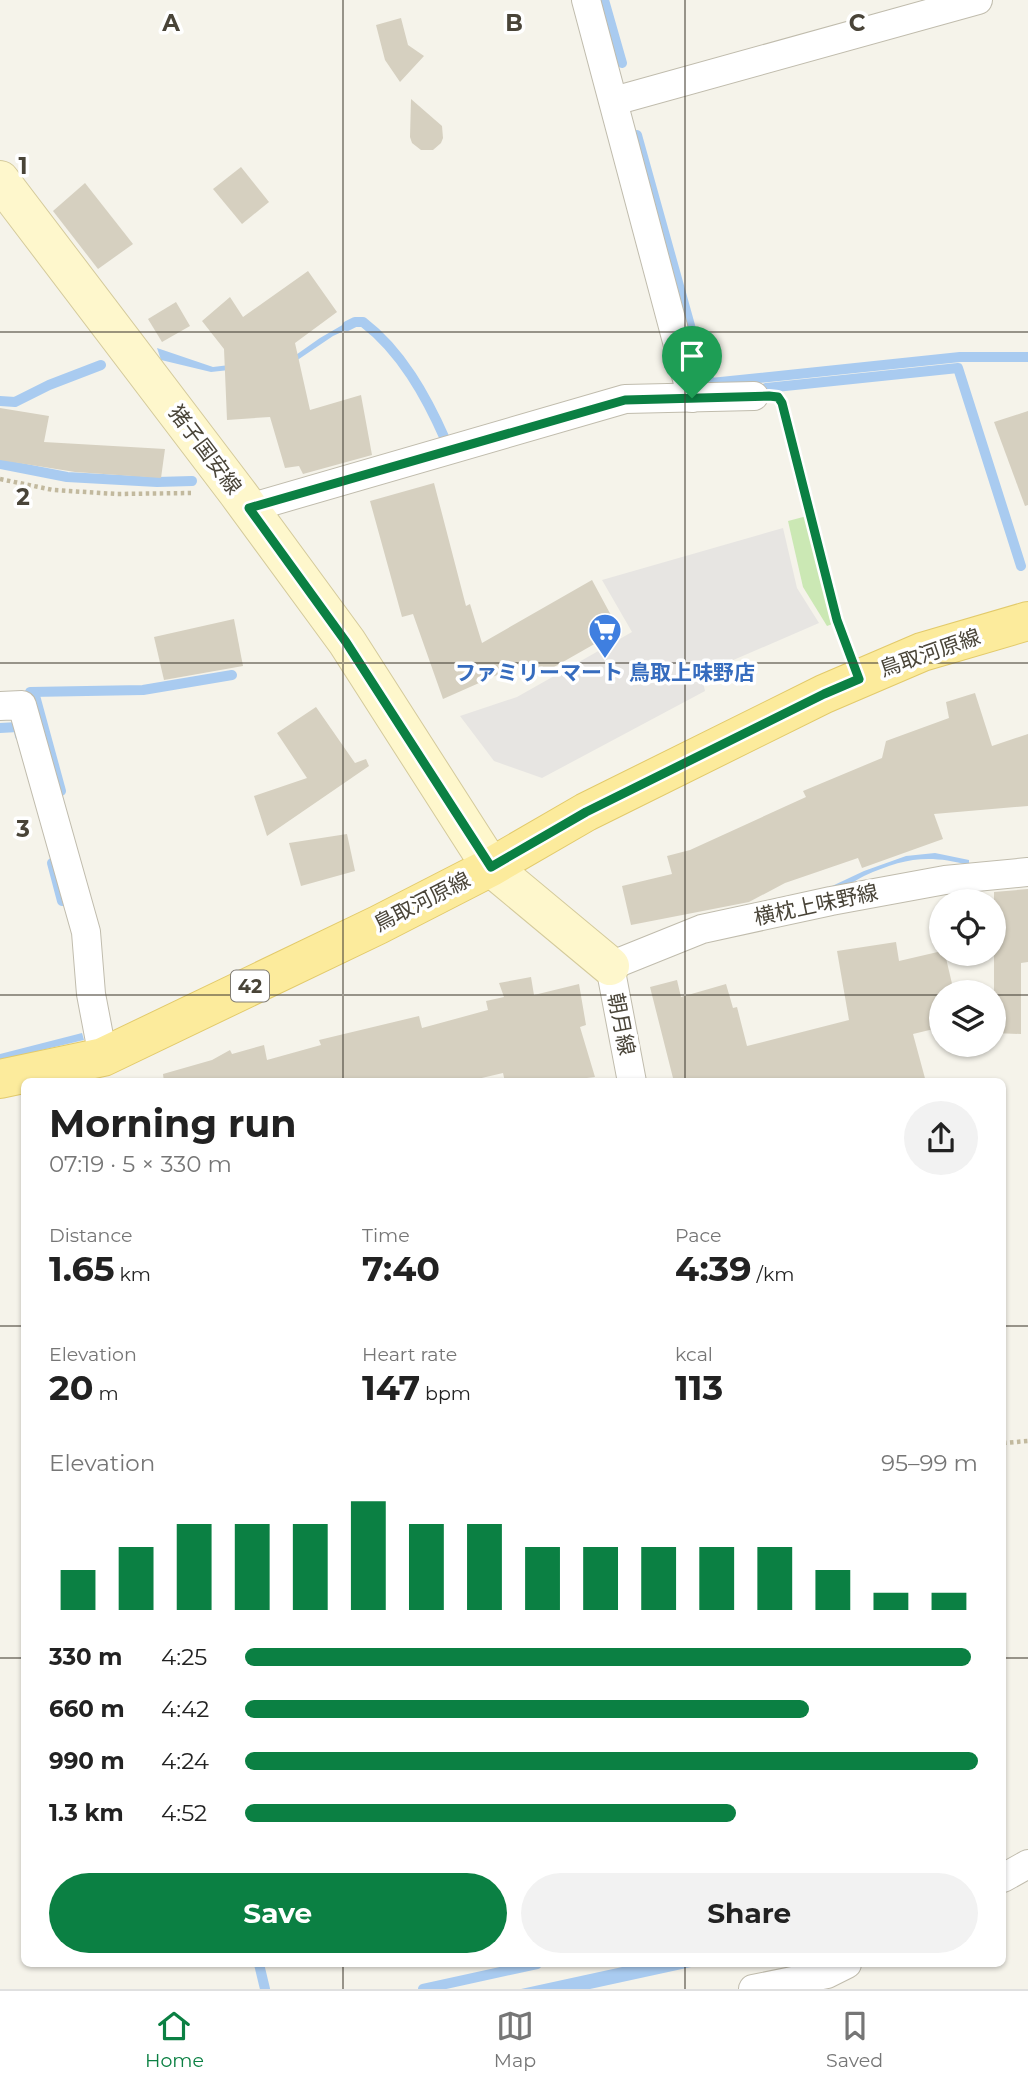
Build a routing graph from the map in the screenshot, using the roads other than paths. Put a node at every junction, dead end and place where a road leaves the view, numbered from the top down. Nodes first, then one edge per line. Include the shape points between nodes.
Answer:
1 (586, 0) edge
2 (978, 0) edge
3 (614, 101) junction
4 (0, 180) edge
5 (754, 396) road end
6 (692, 398) junction
7 (241, 498) junction
8 (1028, 621) edge
9 (0, 706) edge
10 (491, 867) junction
11 (1028, 872) edge
12 (610, 966) junction
13 (103, 1057) junction
14 (631, 1078) edge
15 (0, 1079) edge
16 (1028, 1864) edge
17 (1006, 1876) edge
18 (832, 1973) edge
19 (753, 1989) edge

1 - 3 street
2 - 3 street
3 - 6 street
4 - 7 main road, 猪子国安線
5 - 6 street
6 - 7 street via 625,400
7 - 10 main road, 猪子国安線 via 346,642
8 - 10 main road, 鳥取河原線 / 42 via 922,652 813,699 586,812
9 - 13 street via 22,705 86,932
10 - 12 main road, 猪子国安線
10 - 13 main road, 鳥取河原線 / 42
11 - 12 street, 横枕上味野線 via 945,880 702,929
12 - 14 street, 朝月線
13 - 15 main road, 鳥取河原線 / 42
16 - 17 street
18 - 19 street

